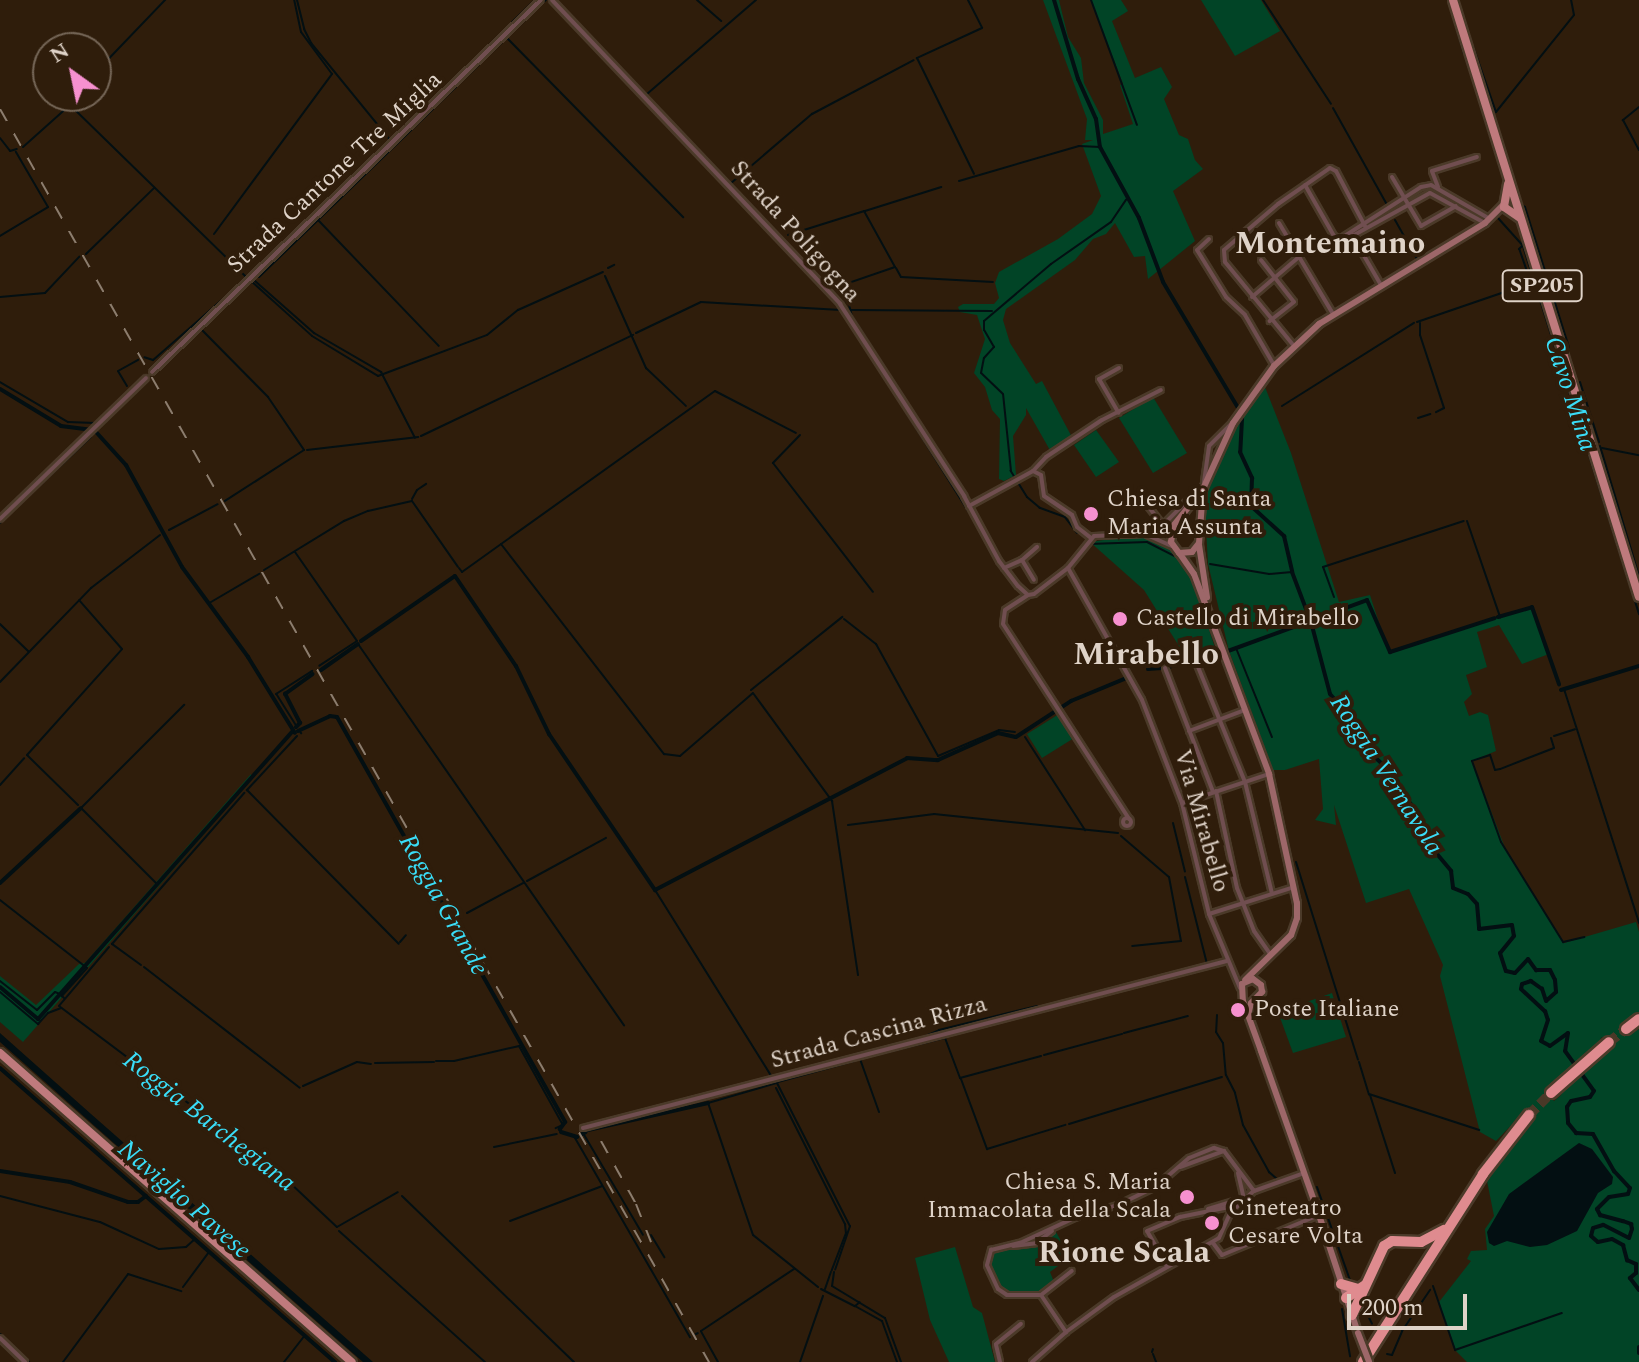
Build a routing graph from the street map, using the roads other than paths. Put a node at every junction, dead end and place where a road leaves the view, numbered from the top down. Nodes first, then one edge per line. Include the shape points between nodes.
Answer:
1 (541, 0) edge
2 (552, 0) edge
3 (1453, 0) edge
4 (1477, 157) dead end
5 (1392, 177) dead end
6 (1305, 185) junction
7 (1438, 187) junction
8 (1404, 197) junction
9 (1408, 204) junction
10 (1509, 205) junction
11 (1456, 206) junction
12 (1382, 211) junction
13 (1386, 217) junction
14 (1489, 220) junction
15 (1279, 223) dead end
16 (1364, 225) junction
17 (1352, 235) junction
18 (1209, 239) dead end
19 (1340, 239) junction
20 (1300, 257) junction
21 (1261, 260) dead end
22 (1275, 278) junction
23 (1381, 285) junction
24 (1252, 297) junction
25 (1333, 314) junction
26 (1270, 321) junction
27 (1294, 346) junction
28 (1274, 365) junction
29 (1119, 368) dead end
30 (152, 372) dead end
31 (146, 378) dead end
32 (1161, 390) dead end
33 (1119, 413) junction
34 (1233, 423) junction
35 (1040, 462) junction
36 (1033, 471) junction
37 (1041, 475) junction
38 (1202, 488) junction
39 (1144, 501) dead end
40 (969, 506) junction
41 (0, 519) edge
42 (1177, 520) junction
43 (1198, 524) junction
44 (1145, 534) junction
45 (1091, 538) junction
46 (1199, 543) junction
47 (1172, 546) junction
48 (1037, 547) dead end
49 (1179, 553) junction
50 (1022, 560) junction
51 (1004, 568) junction
52 (1068, 568) junction
53 (1034, 580) dead end
54 (1028, 595) junction
55 (1639, 597) edge
56 (1215, 632) junction
57 (1196, 662) dead end
58 (1165, 668) dead end
59 (1245, 710) junction
60 (1219, 720) junction
61 (1189, 731) junction
62 (1269, 774) junction
63 (1245, 782) junction
64 (1214, 792) junction
65 (1182, 803) junction
66 (1129, 819) dead end
67 (1294, 887) junction
68 (1272, 894) junction
69 (1243, 903) junction
70 (1209, 914) junction
71 (1272, 956) junction
72 (1227, 961) junction
73 (1262, 964) junction
74 (1258, 981) junction
75 (1243, 986) junction
76 (1253, 1000) junction
77 (1248, 1015) junction
78 (1639, 1019) edge
79 (1626, 1029) tunnel mouth
80 (1609, 1042) tunnel mouth
81 (0, 1053) edge
82 (1551, 1093) tunnel mouth
83 (1529, 1115) tunnel mouth
84 (584, 1128) dead end
85 (1236, 1168) junction
86 (1304, 1173) junction
87 (1254, 1191) junction
88 (1244, 1198) junction
89 (1237, 1206) junction
90 (1200, 1212) junction
91 (1319, 1215) junction
92 (1449, 1227) junction
93 (1213, 1243) junction
94 (1410, 1244) junction
95 (1167, 1266) junction
96 (1072, 1271) dead end
97 (1416, 1278) junction
98 (1341, 1284) junction
99 (1362, 1289) junction
100 (1041, 1295) junction
101 (1346, 1298) junction
102 (1352, 1315) junction
103 (1021, 1324) dead end
104 (1066, 1332) junction
105 (0, 1338) edge
106 (25, 1362) edge
107 (352, 1362) edge
108 (1000, 1362) edge
109 (1032, 1362) edge
110 (1366, 1362) edge

1 - 30 street, Strada Cantone Tre Miglia
2 - 40 street, Strada Poligogna via 840,304
3 - 10 main road, SP205 via 1509,179
4 - 7 street via 1432,171
5 - 8 street
6 - 16 street via 1333,167
6 - 19 street
6 - 24 street via 1223,253
7 - 8 street via 1421,187
7 - 14 street
8 - 9 street
8 - 12 street
9 - 11 street via 1430,193
9 - 11 street via 1421,226
9 - 13 street
10 - 14 street
10 - 55 main road, SP205 via 1520,218
11 - 14 street
12 - 13 street
12 - 16 street
13 - 16 street
14 - 23 street
15 - 20 street
16 - 17 street
16 - 19 street
17 - 19 street
17 - 23 street
18 - 28 street via 1197,250
20 - 22 street
20 - 25 street
21 - 22 street
22 - 24 street
22 - 26 street via 1294,302
23 - 25 street
24 - 26 street
25 - 27 street
26 - 27 street
27 - 28 street
28 - 34 street
29 - 33 street via 1099,379
31 - 41 street
32 - 33 street
33 - 35 street
34 - 38 street
34 - 38 street via 1209,446
35 - 36 street
35 - 37 street
36 - 37 street
36 - 40 street
37 - 45 street via 1044,496 1072,515
38 - 42 street
38 - 43 street
39 - 42 street via 1163,525
40 - 51 street, Strada Poligogna
42 - 43 street via 1193,518
42 - 44 street
42 - 47 street
43 - 46 street
44 - 45 street
44 - 47 street
45 - 52 street
46 - 49 street via 1192,552
46 - 56 street
47 - 49 street
48 - 50 street
49 - 56 street via 1194,574
50 - 51 street
50 - 53 street
51 - 54 street, Strada Poligogna
52 - 54 street
52 - 65 street, Via Mirabello via 1132,679
54 - 66 street via 1005,610 1003,624
56 - 59 street
57 - 60 street
58 - 61 street
59 - 60 street
59 - 62 street
60 - 61 street
60 - 63 street
61 - 64 street
62 - 63 street
62 - 67 street
63 - 64 street
63 - 68 street
64 - 65 street
64 - 69 street
65 - 70 street, Via Mirabello
67 - 68 street
67 - 71 street via 1295,925
68 - 69 street
69 - 70 street
69 - 71 street
70 - 72 street, Via Mirabello
71 - 73 street
72 - 75 street, Via Mirabello
72 - 84 street, Strada Cascina Rizza
73 - 74 street
73 - 75 street
74 - 75 street
74 - 76 street via 1262,992
75 - 76 street
75 - 77 street, Via Mirabello
76 - 77 street
77 - 86 street, Via Mirabello
78 - 79 highway
80 - 82 highway
81 - 107 main road
83 - 92 highway
85 - 87 street
85 - 88 street
85 - 100 street via 1224,1151 1177,1168 1143,1193 1020,1243 997,1246 987,1256 998,1289 1007,1295
86 - 87 street
86 - 91 street, Via Mirabello
87 - 88 street
88 - 89 street
88 - 90 street
89 - 90 street
89 - 93 street
90 - 95 street via 1147,1231
91 - 93 street via 1222,1255
91 - 98 street, Via Mirabello
92 - 94 highway via 1434,1238
92 - 97 highway
93 - 95 street
94 - 97 highway via 1420,1262
94 - 99 highway via 1392,1241 1384,1246
95 - 104 street
96 - 100 street
97 - 110 highway
98 - 99 highway
98 - 101 street, Via Mirabello
99 - 101 highway
99 - 102 highway
100 - 104 street
101 - 102 street, Via Mirabello
102 - 110 street, Via Mirabello, bridge
103 - 108 street via 996,1344
104 - 109 street
105 - 106 street

